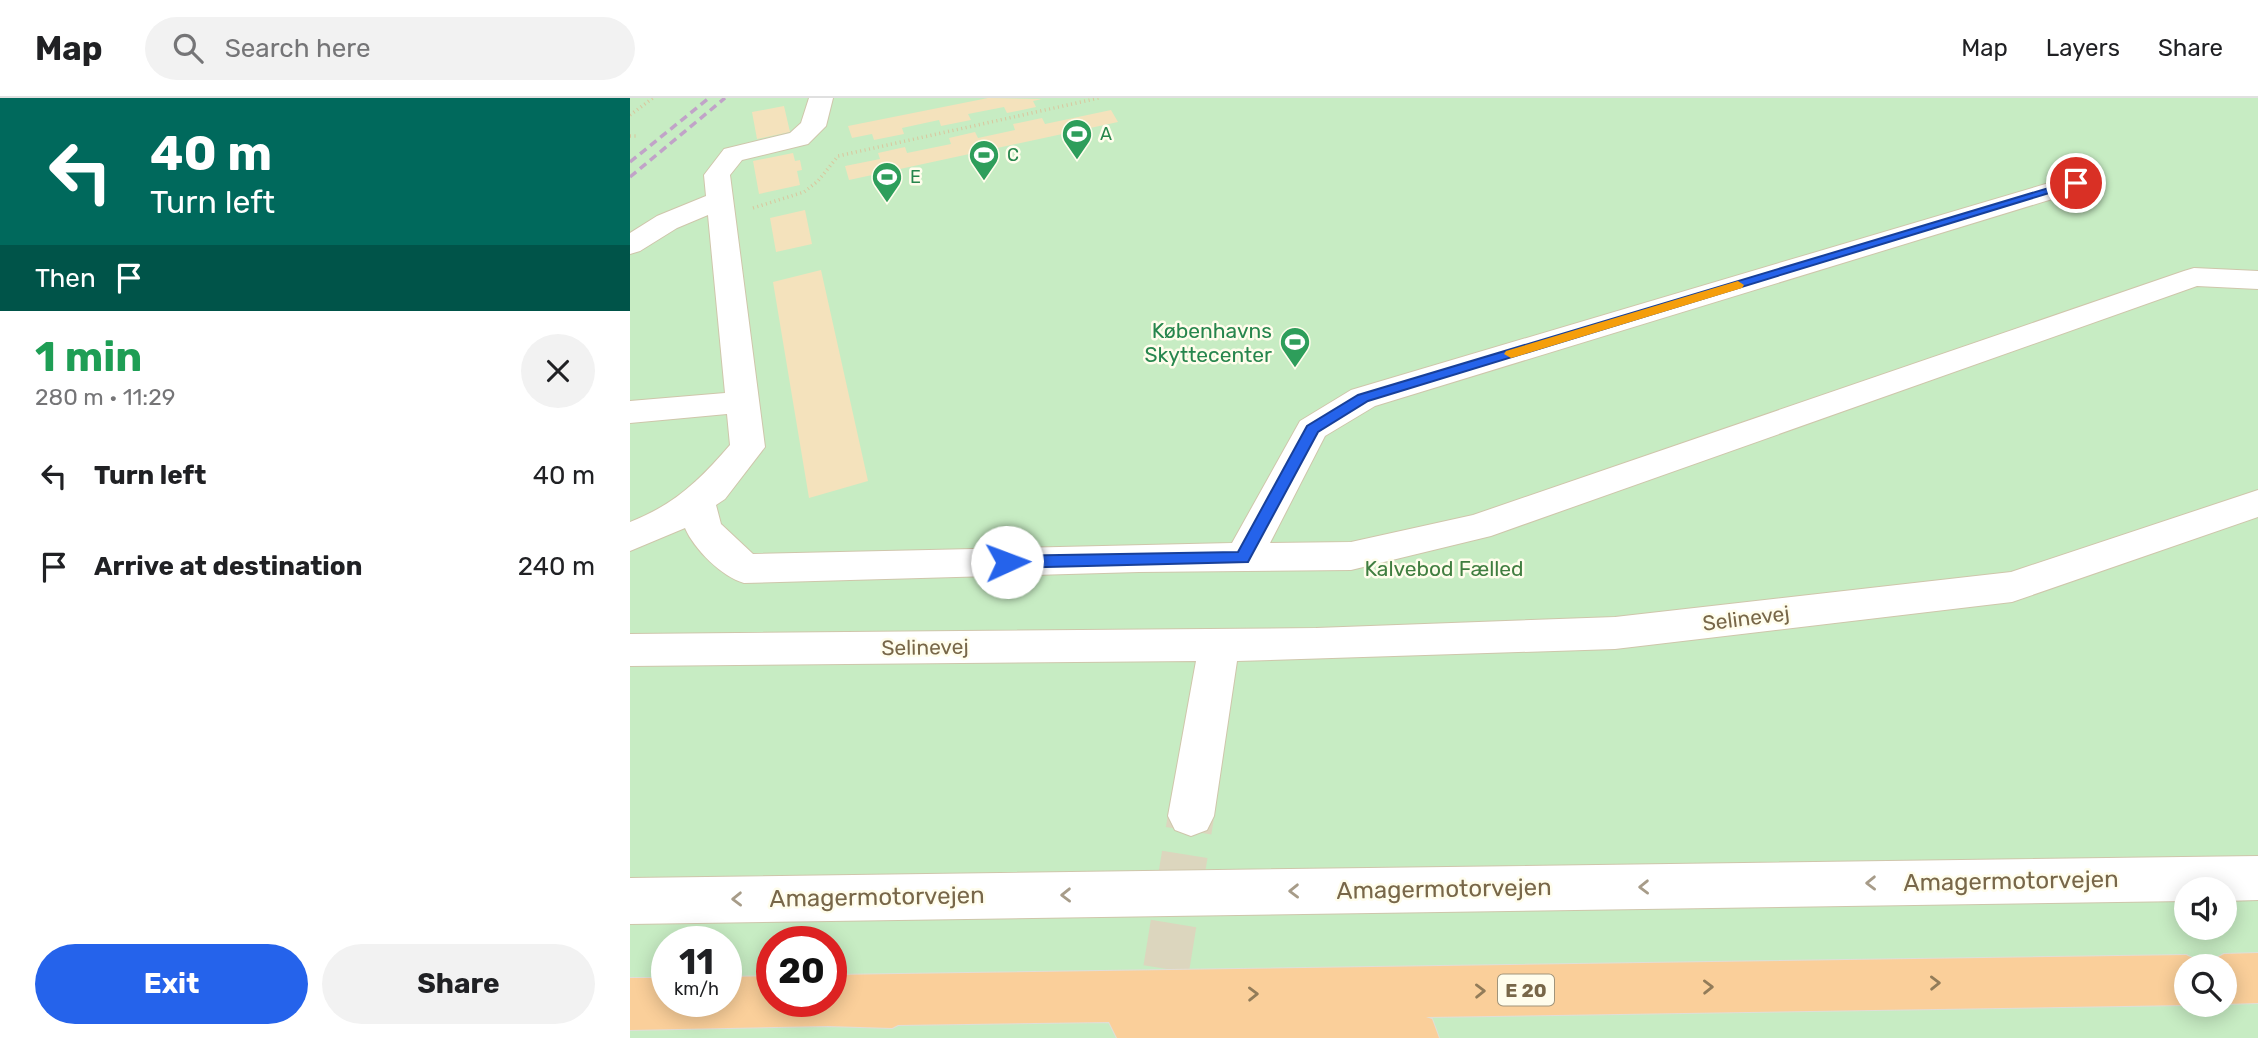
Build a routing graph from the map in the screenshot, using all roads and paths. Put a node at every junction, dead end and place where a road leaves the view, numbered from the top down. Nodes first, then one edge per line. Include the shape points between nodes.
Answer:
1 (653, 98) edge
2 (821, 98) edge
3 (1099, 98) edge
4 (630, 115) edge
5 (630, 136) edge
6 (636, 136) dead end
7 (2076, 183) dead end
8 (721, 208) junction
9 (630, 245) edge
10 (2258, 280) edge
11 (743, 402) junction
12 (630, 412) edge
13 (697, 501) junction
14 (2258, 503) edge
15 (630, 537) edge
16 (1243, 558) junction
17 (1219, 644) junction
18 (630, 650) edge
19 (1191, 816) tunnel mouth
20 (2258, 878) edge
21 (630, 901) edge
22 (2258, 978) edge
23 (2174, 979) edge
24 (2237, 979) edge
25 (847, 1001) edge
26 (847, 1001) edge
27 (756, 1002) edge
28 (630, 1004) edge
29 (1413, 1038) edge

1 - 4 path
2 - 8 street via 813,127 799,139 733,154 717,176
3 - 8 path via 838,156 828,162 809,192
5 - 6 path
7 - 16 street via 1363,398 1312,429
8 - 9 street via 667,222
8 - 11 street
10 - 16 street via 2194,277 1478,527 1351,556
11 - 12 street
11 - 13 street via 748,447
13 - 15 street via 667,522
13 - 16 street via 704,530 744,569
14 - 17 street, Selinevej via 2012,587 1615,633
17 - 18 street, Selinevej
17 - 19 street
20 -> 21 street, Amagermotorvejen
22 - 24 highway
25 -> 23 highway, E 20
26 - 29 highway
27 - 28 highway, E 20

